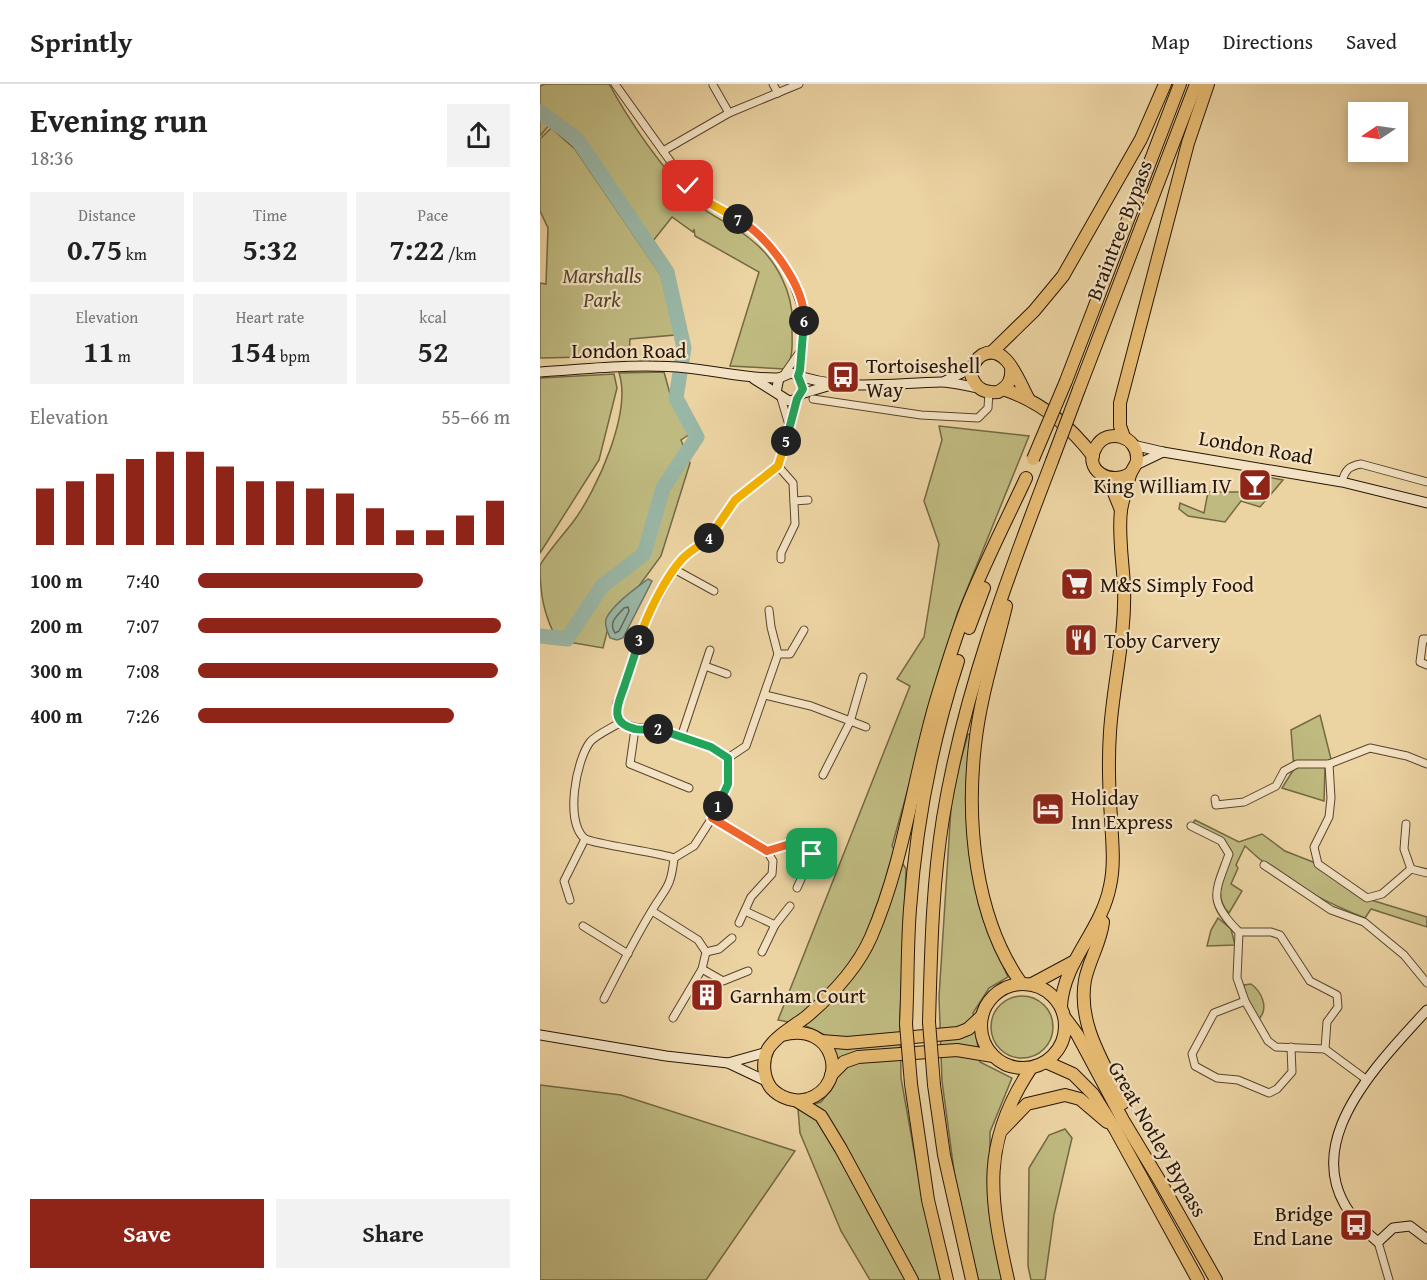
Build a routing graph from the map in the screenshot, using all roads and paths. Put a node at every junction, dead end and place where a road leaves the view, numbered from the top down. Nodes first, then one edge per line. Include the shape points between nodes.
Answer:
1 (615, 84) edge
2 (773, 84) edge
3 (799, 84) edge
4 (1165, 84) edge
5 (1180, 84) edge
6 (1196, 84) edge
7 (1208, 84) edge
8 (713, 85) edge
9 (777, 93) junction
10 (729, 113) junction
11 (663, 151) junction
12 (800, 351) junction
13 (992, 352) junction
14 (972, 368) junction
15 (1011, 368) junction
16 (540, 372) edge
17 (781, 376) junction
18 (799, 377) junction
19 (754, 379) junction
20 (943, 382) junction
21 (834, 384) junction
22 (1003, 389) junction
23 (983, 390) junction
24 (778, 395) junction
25 (799, 396) junction
26 (1029, 398) junction
27 (813, 399) dead end
28 (790, 428) junction
29 (1078, 437) junction
30 (1102, 440) junction
31 (1128, 441) junction
32 (1163, 452) junction
33 (1093, 456) junction
34 (778, 466) junction
35 (1133, 469) junction
36 (1026, 478) junction
37 (1108, 478) junction
38 (1342, 482) junction
39 (1427, 482) edge
40 (808, 500) dead end
41 (794, 501) junction
42 (1427, 503) edge
43 (1121, 510) junction
44 (1021, 541) junction
45 (781, 559) dead end
46 (674, 569) junction
47 (714, 591) dead end
48 (769, 609) dead end
49 (804, 630) dead end
50 (1427, 639) edge
51 (710, 650) dead end
52 (778, 654) junction
53 (1427, 665) edge
54 (705, 666) junction
55 (727, 674) dead end
56 (863, 676) dead end
57 (765, 695) junction
58 (621, 722) junction
59 (850, 722) junction
60 (866, 727) dead end
61 (635, 729) junction
62 (681, 737) junction
63 (728, 758) junction
64 (1329, 764) junction
65 (1427, 764) edge
66 (823, 775) dead end
67 (689, 788) dead end
68 (1215, 799) dead end
69 (712, 818) junction
70 (1406, 824) dead end
71 (1191, 826) dead end
72 (585, 839) junction
73 (818, 843) dead end
74 (767, 851) junction
75 (812, 854) junction
76 (674, 858) junction
77 (1264, 865) dead end
78 (1411, 869) junction
79 (1427, 873) edge
80 (797, 888) dead end
81 (570, 900) dead end
82 (790, 906) dead end
83 (1104, 909) junction
84 (651, 911) junction
85 (745, 911) junction
86 (739, 923) dead end
87 (775, 925) junction
88 (583, 926) dead end
89 (1239, 932) junction
90 (732, 938) dead end
91 (706, 952) junction
92 (762, 952) dead end
93 (628, 954) junction
94 (1073, 962) junction
95 (702, 969) junction
96 (748, 971) dead end
97 (1427, 983) edge
98 (1027, 984) junction
99 (604, 999) dead end
100 (1245, 1000) junction
101 (1427, 1010) edge
102 (1063, 1012) junction
103 (982, 1016) junction
104 (673, 1018) dead end
105 (540, 1035) edge
106 (782, 1035) junction
107 (821, 1041) junction
108 (1291, 1047) junction
109 (1325, 1049) junction
110 (767, 1052) junction
111 (993, 1056) junction
112 (1046, 1062) junction
113 (728, 1063) junction
114 (1031, 1068) junction
115 (831, 1075) junction
116 (1367, 1080) junction
117 (768, 1082) junction
118 (797, 1101) junction
119 (1115, 1129) junction
120 (1000, 1132) junction
121 (1161, 1182) junction
122 (1427, 1239) edge
123 (1378, 1242) junction
124 (912, 1280) edge
125 (947, 1280) edge
126 (972, 1280) edge
127 (1008, 1280) edge
128 (1198, 1280) edge
129 (1216, 1280) edge
130 (1389, 1280) edge

1 - 11 street
2 - 9 street
3 - 9 street
4 - 13 highway via 1141,139 1063,276
5 - 36 highway, Braintree Bypass, bridge
6 - 44 highway, Braintree Bypass, bridge
7 - 31 highway via 1188,143 1120,403 1120,426
8 - 10 street
9 - 10 street
10 - 11 street
11 - 12 street via 688,186 741,220 780,258 804,314
12 - 17 street via 790,370
12 - 18 street
13 - 14 highway via 979,357
13 - 15 highway via 1000,354
14 - 20 street
14 - 23 highway via 971,375
15 - 22 highway
15 - 26 highway
16 - 19 street, London Road via 673,367
17 - 18 street via 791,373
17 - 19 street, London Road
17 - 24 street
18 - 21 street
18 - 25 street via 803,389
19 - 24 street, London Road
20 - 21 street via 898,386
20 - 23 street
21 - 25 street
22 - 23 highway
22 - 26 highway
23 - 27 street via 988,408 978,418 921,415
24 - 25 street via 789,401
24 - 28 street
25 - 28 street
26 - 29 highway
28 - 34 street
29 - 30 highway
29 - 33 highway
30 - 31 highway via 1116,435
30 - 33 highway
31 - 32 street, London Road
31 - 35 highway via 1136,452
32 - 35 street
32 - 38 street, London Road
33 - 37 highway via 1096,470
34 - 41 street via 793,483
34 - 46 street via 735,500 709,538
35 - 37 highway via 1116,480
35 - 43 highway
36 - 106 highway via 969,602 936,702 894,874 873,933 848,975 825,1001
36 - 125 highway, bridge via 970,625 940,720 915,856 906,1024 928,1200
37 - 43 highway
38 - 39 street via 1351,466 1361,464
38 - 42 street, London Road
40 - 41 street
41 - 45 street via 795,524
43 - 83 highway via 1124,596 1110,732 1113,861
44 - 98 highway via 980,719 973,772 973,819 980,876 997,940 1010,967
44 - 126 highway, bridge via 986,642 960,735 932,909 929,1022 934,1085 944,1155
46 - 47 street
46 - 58 street via 643,626 617,703
48 - 52 street
49 - 52 street via 790,654
50 - 53 street via 1420,662
51 - 54 street
52 - 57 street
54 - 55 street
54 - 62 street
56 - 59 street
57 - 59 street via 811,706
57 - 63 street via 746,746
58 - 61 street
58 - 72 street via 591,740 582,756 573,808 576,826
59 - 60 street
59 - 66 street
61 - 62 street via 655,728
61 - 67 street via 630,764
62 - 63 street via 711,747
63 - 69 street via 728,784
64 - 65 street via 1370,748
64 - 68 street via 1298,764 1284,771 1276,786 1244,802 1216,805
64 - 78 street via 1329,817 1314,847 1318,864 1366,898 1382,894
69 - 74 street
69 - 76 street via 694,846
70 - 78 street via 1404,849
71 - 89 street via 1221,841 1229,854 1216,905
72 - 76 street
72 - 81 street via 564,881
73 - 75 street
74 - 75 street via 790,844
74 - 85 street via 773,861 772,874 751,897
75 - 80 street
76 - 84 street via 672,877
77 - 97 street via 1331,910 1364,922 1404,955
78 - 79 street
82 - 87 street
83 - 94 highway
83 - 121 highway via 1102,931 1085,982 1084,1014
84 - 91 street via 698,940
84 - 93 street
85 - 86 street
85 - 87 street
87 - 92 street
88 - 93 street
89 - 100 street via 1237,978
89 - 109 street via 1280,935 1310,981 1337,995 1338,1007 1327,1022
90 - 91 street via 719,949
91 - 95 street
93 - 99 street
94 - 98 highway
94 - 102 highway via 1063,984
95 - 96 street via 723,981
95 - 104 street
98 - 102 highway via 1051,994
98 - 103 highway via 1008,986 996,993
100 - 108 street via 1268,1041 1276,1047
100 - 108 street via 1214,1013 1192,1054 1195,1066 1217,1078 1238,1080 1269,1093 1292,1072
101 - 116 street
102 - 112 highway via 1062,1042
102 - 121 highway, Great Notley Bypass
103 - 107 highway via 958,1033 847,1043
103 - 111 highway via 981,1033
105 - 113 street
106 - 107 highway via 803,1032
106 - 110 highway
107 - 115 highway via 830,1053
108 - 109 street
109 - 116 street
110 - 113 street
110 - 117 highway via 764,1066
111 - 114 highway via 1011,1066
111 - 115 highway via 957,1050 858,1057 844,1062
112 - 114 highway
112 - 119 highway, Great Notley Bypass via 1082,1082
113 - 117 street
114 - 120 highway via 1006,1110
115 - 118 highway via 818,1095
116 - 123 street via 1335,1140 1332,1172 1345,1205
117 - 118 highway via 781,1096
118 - 124 highway via 821,1116
119 - 120 highway via 1085,1103 1065,1095 1027,1104
119 - 128 highway, Great Notley Bypass
120 - 127 highway via 993,1179
121 - 129 highway, Great Notley Bypass
122 - 123 street via 1410,1226 1393,1228
123 - 130 street

